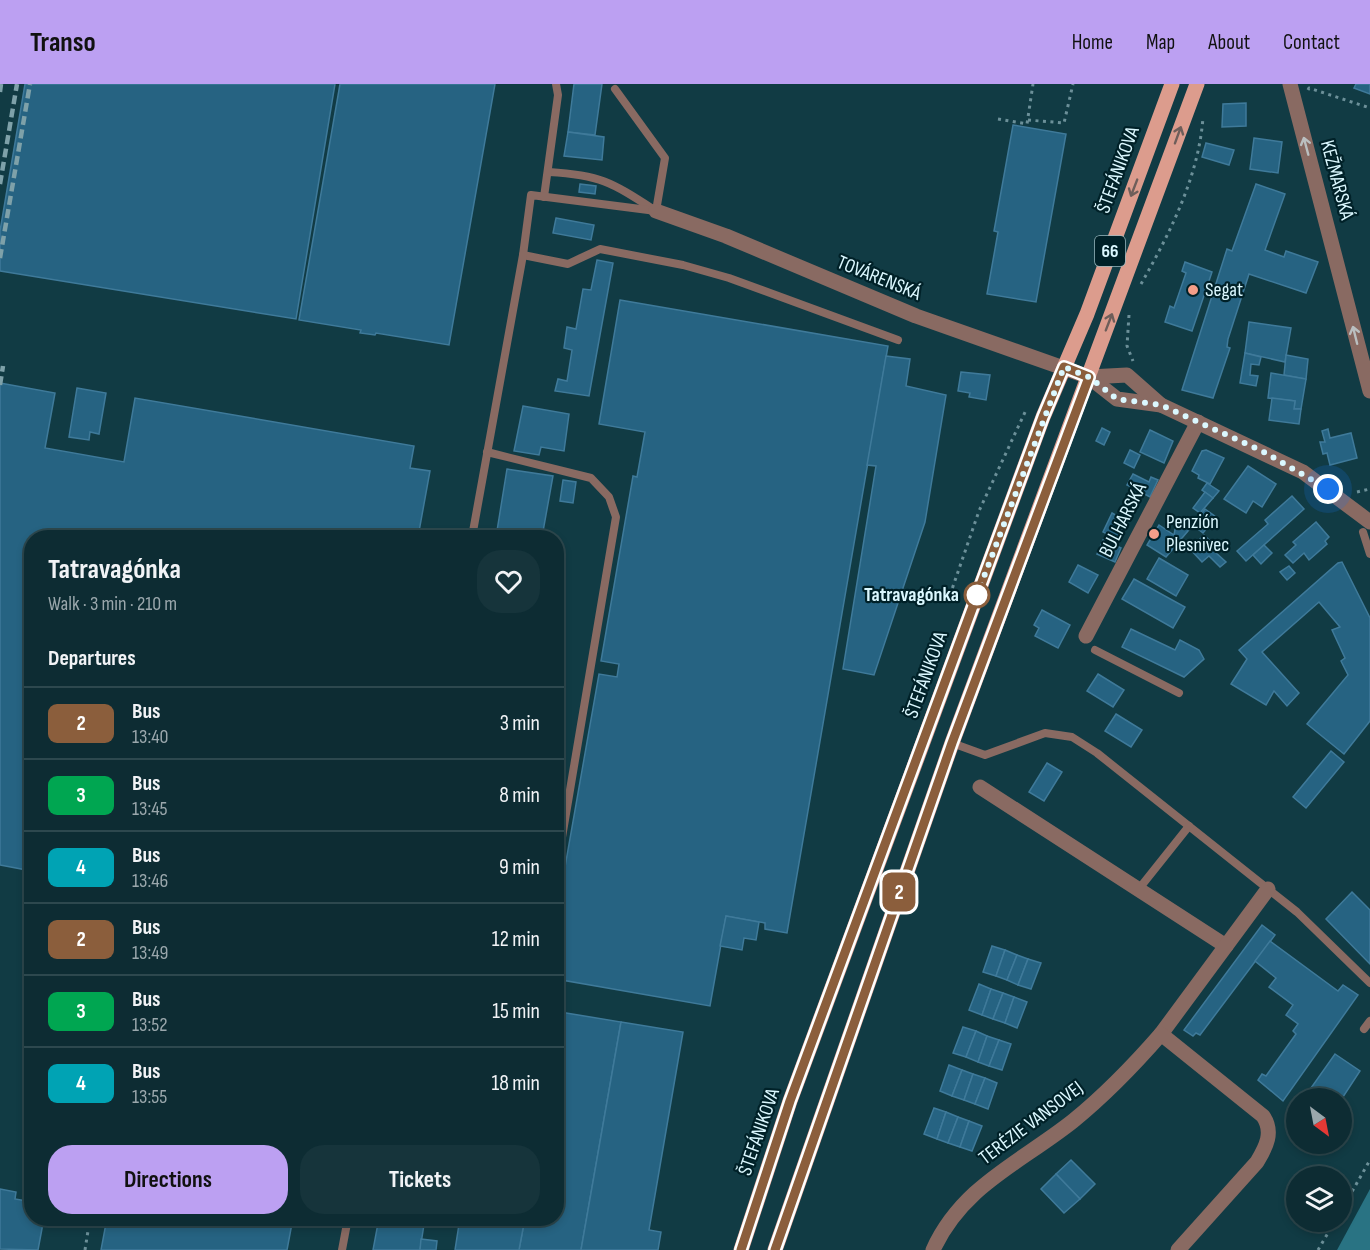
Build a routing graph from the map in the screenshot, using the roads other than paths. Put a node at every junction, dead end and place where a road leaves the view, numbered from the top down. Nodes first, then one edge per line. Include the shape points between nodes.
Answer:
1 (556, 84) edge
2 (1172, 84) edge
3 (1197, 84) edge
4 (1290, 84) edge
5 (615, 89) dead end
6 (549, 172) junction
7 (544, 197) junction
8 (656, 211) junction
9 (523, 255) junction
10 (898, 340) dead end
11 (1064, 367) junction
12 (1089, 377) junction
13 (1370, 392) edge
14 (1161, 405) junction
15 (1198, 422) junction
16 (487, 452) junction
17 (1367, 527) edge
18 (473, 530) edge
19 (1370, 554) edge
20 (1086, 636) dead end
21 (1095, 651) dead end
22 (1179, 693) dead end
23 (952, 743) junction
24 (980, 787) dead end
25 (564, 825) edge
26 (1189, 826) junction
27 (1268, 889) junction
28 (1138, 890) junction
29 (1226, 946) junction
30 (1370, 983) edge
31 (1370, 1021) edge
32 (1364, 1029) dead end
33 (1161, 1034) junction
34 (346, 1226) edge
35 (342, 1250) edge
36 (741, 1250) edge
37 (775, 1250) edge
38 (933, 1250) edge
39 (1178, 1250) edge

1 - 6 lane
2 -> 11 main road, ŠTEFÁNIKOVA / 66
12 -> 3 main road, 66
13 -> 4 street, KEŽMARSKÁ
5 - 8 lane via 665,158
6 - 7 lane
6 - 8 lane via 585,174 613,183
7 - 8 lane
7 - 9 lane via 531,195
8 - 11 street, TOVÁRENSKÁ via 726,236 916,316
9 - 10 lane via 568,264 600,249 682,265 729,278
9 - 16 lane
11 - 12 street, TOVÁRENSKÁ
11 - 36 main road, ŠTEFÁNIKOVA / 66 via 790,1101
12 - 14 street, TOVÁRENSKÁ via 1117,399
12 - 14 street, TOVÁRENSKÁ via 1127,375
12 - 23 main road, 66
14 - 15 street, TOVÁRENSKÁ
15 - 17 street, TOVÁRENSKÁ via 1303,472
15 - 20 street, BULHARSKÁ
16 - 18 lane
16 - 25 lane via 591,478 609,497 615,517
17 - 19 lane
21 - 22 lane
23 - 26 lane via 986,755 1045,733 1072,737 1098,753
23 - 37 main road, 66
24 - 28 street
26 - 27 lane
26 - 28 lane
27 - 29 street, TERÉZIE VANSOVEJ
27 - 30 lane
28 - 29 street
29 - 33 street, TERÉZIE VANSOVEJ
31 - 32 lane
33 - 38 street, TERÉZIE VANSOVEJ via 1073,1121 968,1196 949,1219
33 - 39 street via 1263,1116 1269,1131 1267,1145 1257,1162
34 - 35 lane

